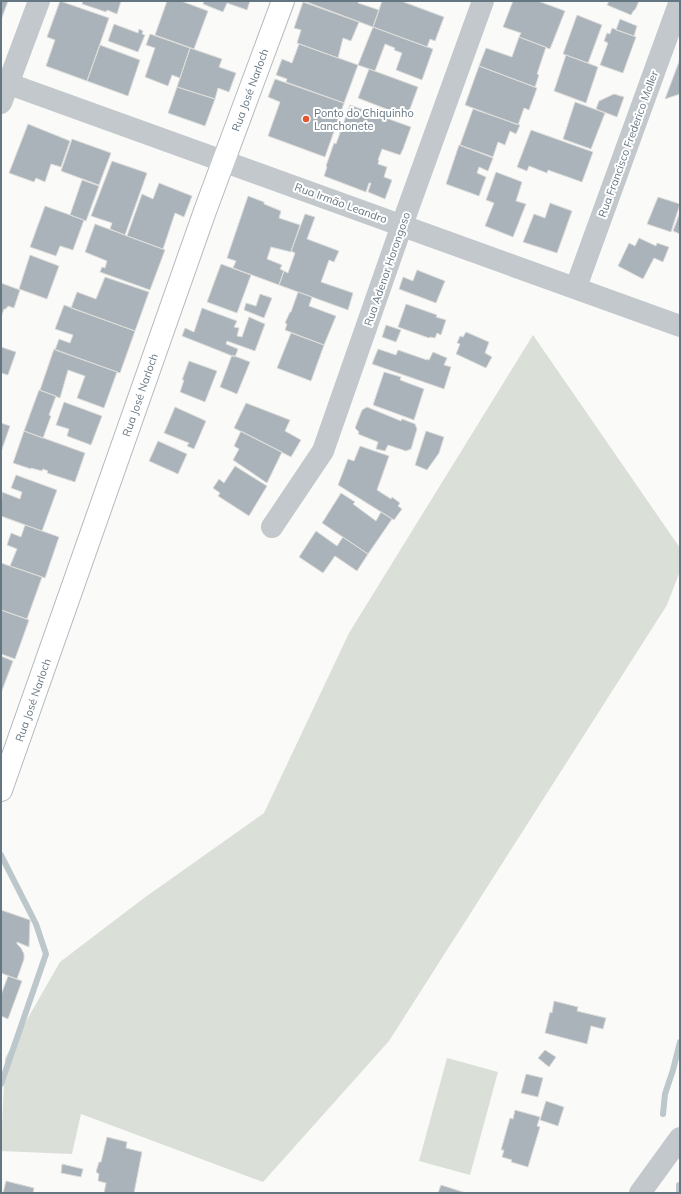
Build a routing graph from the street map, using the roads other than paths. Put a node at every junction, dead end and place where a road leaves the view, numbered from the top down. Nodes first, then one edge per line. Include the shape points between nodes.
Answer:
1 (39, 1) edge
2 (283, 1) edge
3 (483, 1) edge
4 (680, 1) edge
5 (3, 89) edge
6 (224, 161) junction
7 (402, 225) junction
8 (576, 287) junction
9 (680, 326) edge
10 (272, 527) dead end
11 (1, 790) edge
12 (680, 1138) edge
13 (640, 1193) edge

1 - 5 street
2 - 6 main road, Rua José Narloch
3 - 7 street, Rua Adenor Horongoso
4 - 8 street, Rua Francisco Frederico Moller
5 - 6 street, Rua Irmão Leandro
6 - 7 street, Rua Irmão Leandro
6 - 11 main road, Rua José Narloch
7 - 8 street, Rua Irmão Leandro
7 - 10 street, Rua Adenor Horongoso via 323,451
8 - 9 street, Rua Irmão Leandro
12 - 13 street

